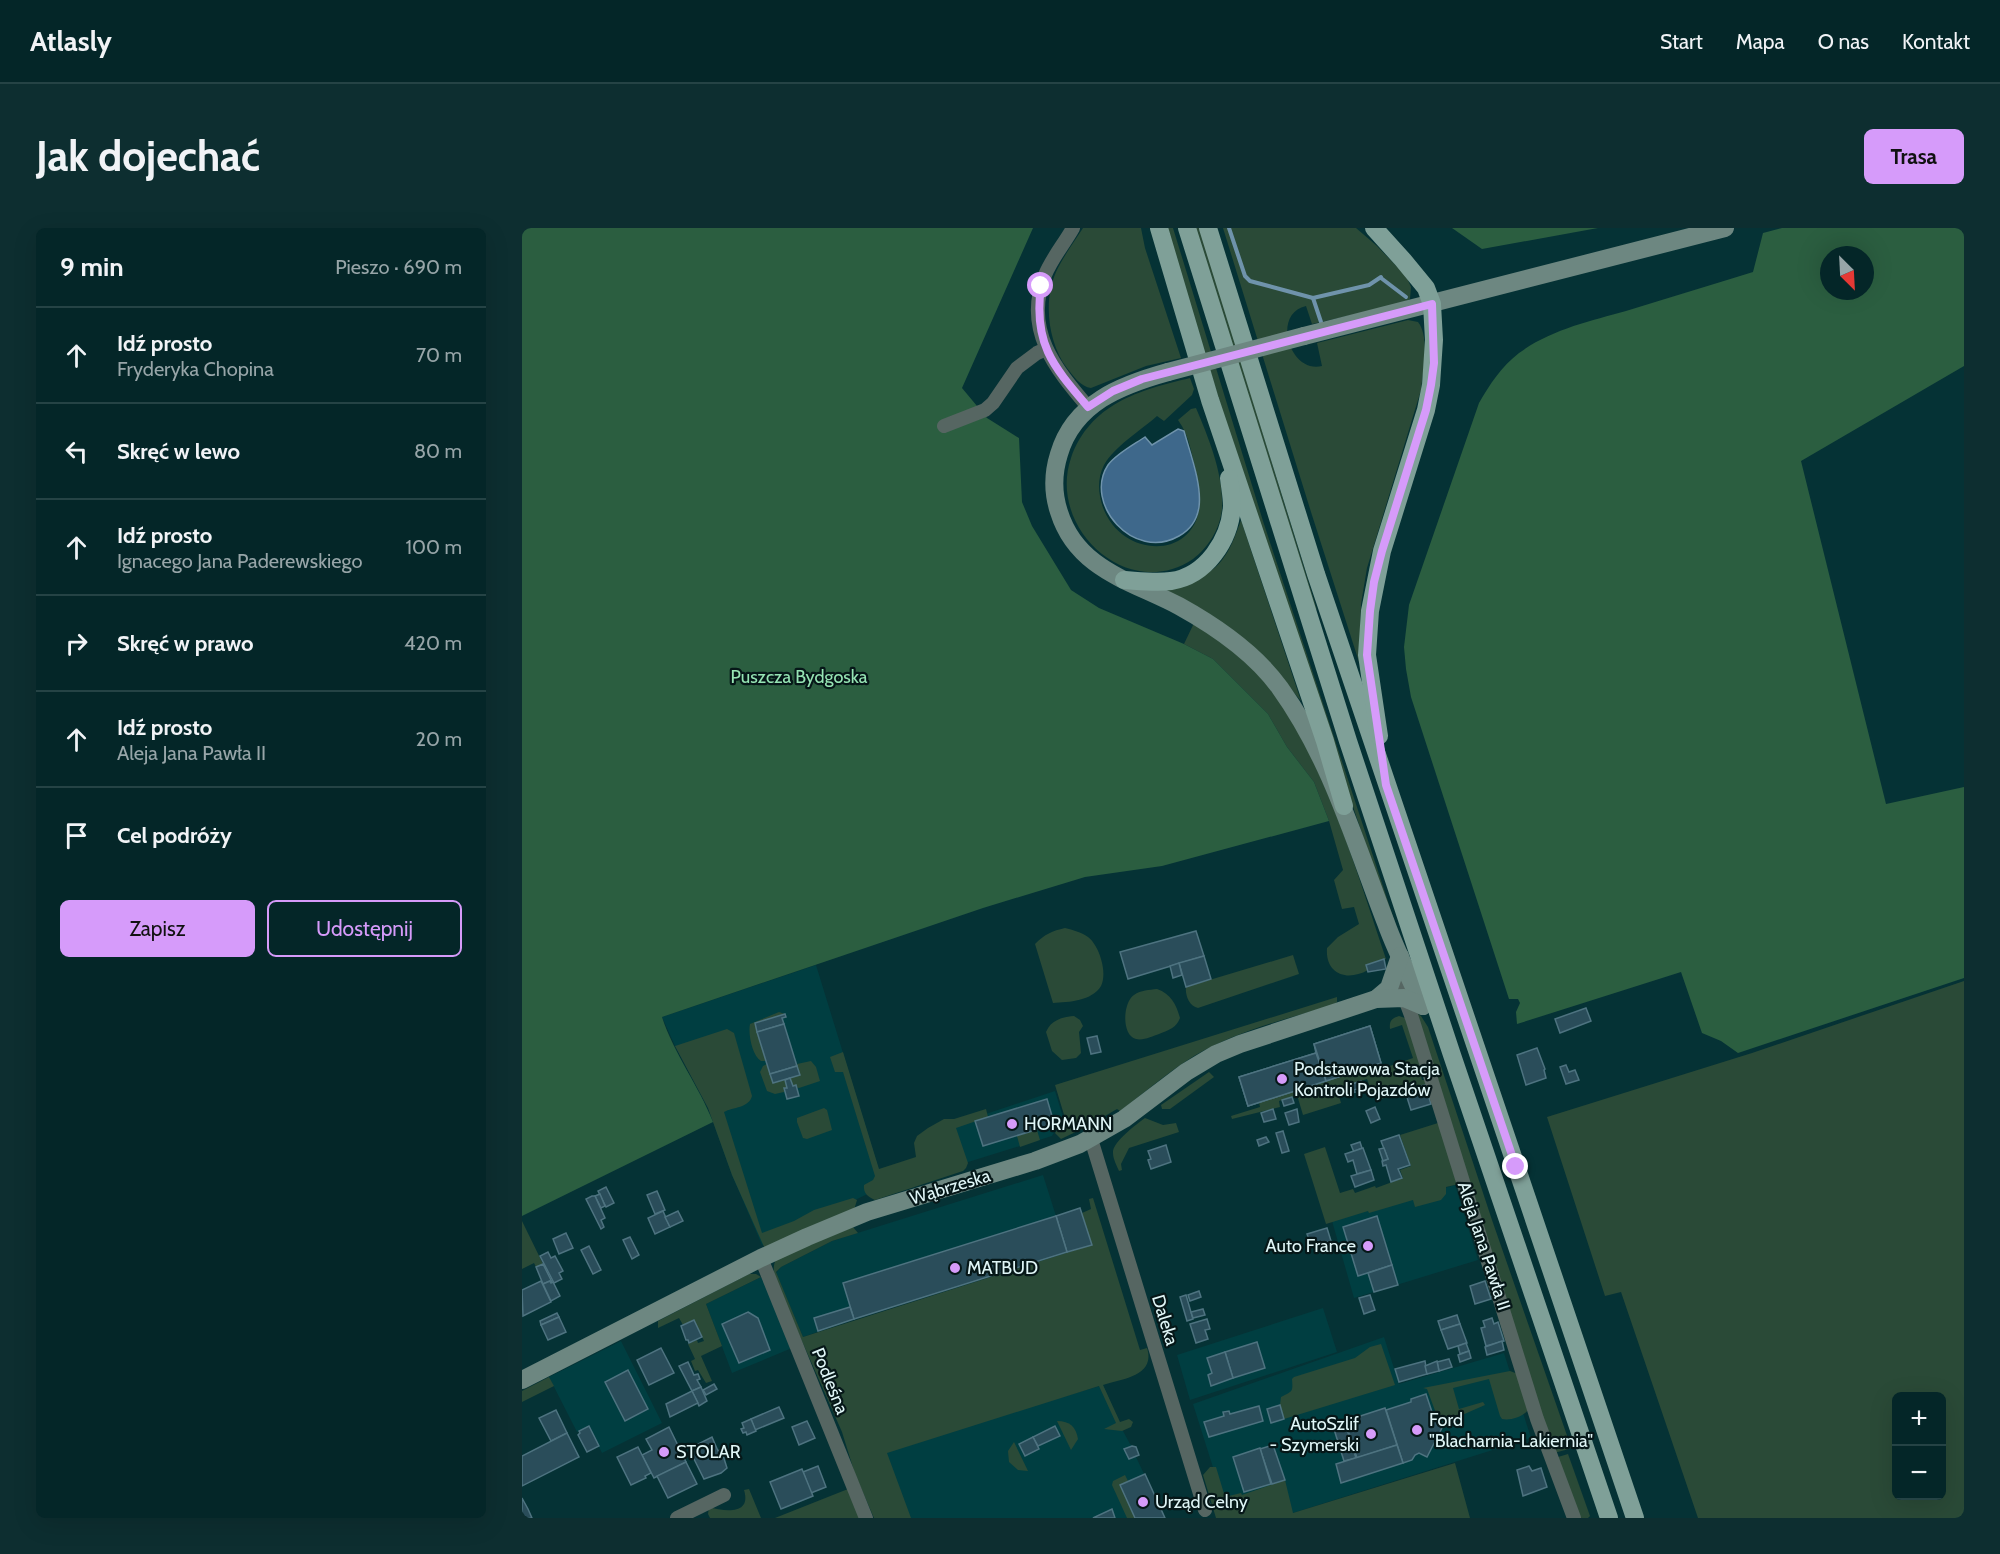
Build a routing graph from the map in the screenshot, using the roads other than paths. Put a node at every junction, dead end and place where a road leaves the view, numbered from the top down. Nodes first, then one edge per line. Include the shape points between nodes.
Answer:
1 (1073, 228) edge
2 (1159, 228) edge
3 (1187, 228) edge
4 (1208, 228) edge
5 (1374, 228) edge
6 (1725, 228) edge
7 (1432, 304) junction
8 (1046, 349) junction
9 (1088, 407) junction
10 (944, 426) dead end
11 (1227, 453) junction
12 (1124, 580) junction
13 (1386, 785) junction
14 (1344, 806) junction
15 (1397, 964) junction
16 (1404, 998) junction
17 (1376, 999) junction
18 (1423, 1005) junction
19 (1452, 1054) junction
20 (1090, 1139) junction
21 (761, 1258) junction
22 (522, 1380) edge
23 (724, 1494) dead end
24 (1205, 1510) dead end
25 (677, 1518) edge
26 (866, 1518) edge
27 (1574, 1518) edge
28 (1609, 1518) edge
29 (1635, 1518) edge

1 - 8 street via 1041,286 1039,320
2 - 11 main road
3 - 19 main road
4 - 13 main road
5 - 7 main road via 1426,288
6 - 7 street
7 - 9 street, bridge via 1142,379
7 - 13 main road via 1434,363 1426,410 1382,551 1370,611 1367,655
8 - 9 street
8 - 10 street via 1017,368 985,410
9 - 12 street via 1061,447 1055,479 1057,506 1078,548 1101,568
11 - 12 main road via 1231,514 1217,551 1183,578
11 - 14 main road via 1322,730
12 - 14 street via 1205,621 1254,659 1299,716
13 - 29 main road
14 - 15 street
15 - 16 street, Aleja Jana Pawła II
15 - 17 street via 1389,988
15 - 18 street
16 - 17 street, Wąbrzeska
16 - 18 street, Wąbrzeska
16 - 27 street, Aleja Jana Pawła II via 1537,1419
17 - 20 street, Wąbrzeska via 1216,1054
18 - 19 main road
19 - 28 main road, Aleja Jana Pawła II
20 - 21 street, Wąbrzeska via 1052,1155 860,1215
20 - 24 street, Daleka
21 - 22 street, Wąbrzeska
21 - 26 street, Podleśna
23 - 25 street

